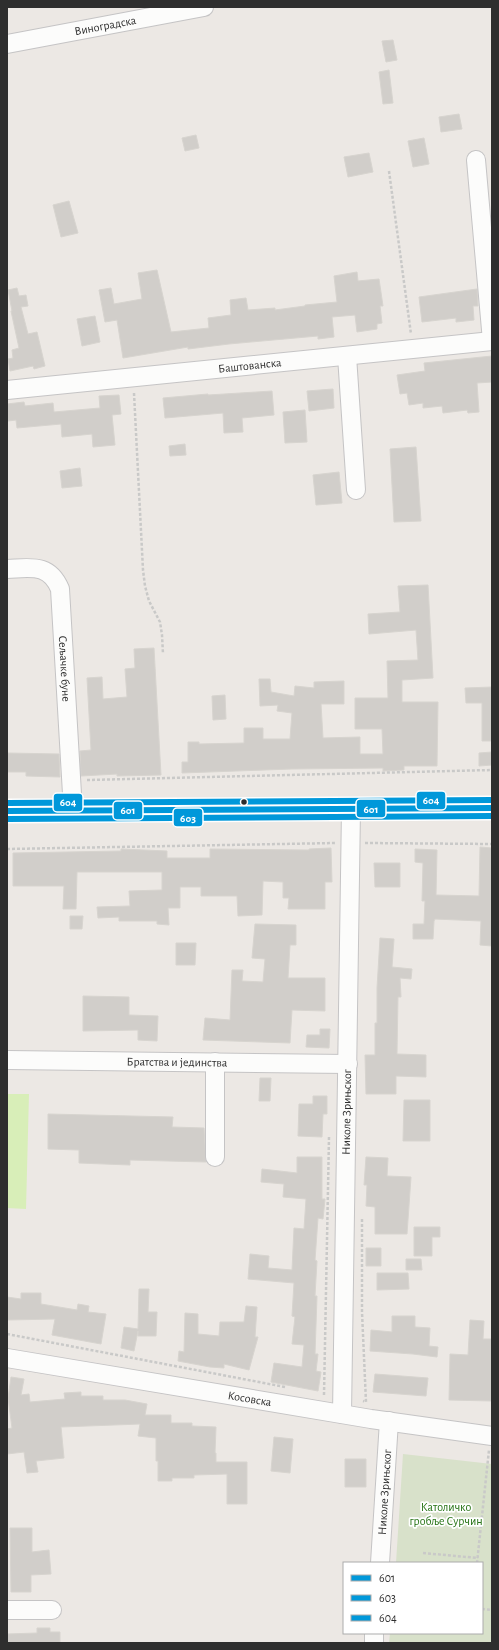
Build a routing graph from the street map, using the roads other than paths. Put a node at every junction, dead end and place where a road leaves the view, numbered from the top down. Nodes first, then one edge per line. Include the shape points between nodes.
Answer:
1 (204, 7) edge
2 (7, 44) edge
3 (476, 160) dead end
4 (492, 341) edge
5 (347, 356) junction
6 (7, 390) edge
7 (356, 490) dead end
8 (7, 570) edge
9 (492, 808) edge
10 (351, 809) junction
11 (7, 811) edge
12 (73, 811) junction
13 (7, 1060) edge
14 (215, 1062) junction
15 (348, 1064) junction
16 (215, 1157) dead end
17 (7, 1358) edge
18 (342, 1414) junction
19 (388, 1421) junction
20 (491, 1436) edge
21 (380, 1562) edge
22 (7, 1610) edge
23 (52, 1610) dead end

1 - 2 street, Виноградска
3 - 4 street
4 - 5 street, Баштованска
5 - 6 street, Баштованска
5 - 7 street
8 - 12 street, Сељачке буне via 29,568 45,571 50,573 60,589
9 - 10 main road
10 - 12 main road
10 - 15 street, Николе Зрињског
11 - 12 main road
13 - 14 street, Братства и јединства
14 - 15 street, Братства и јединства
14 - 16 street
15 - 18 street, Николе Зрињског
17 - 18 street, Косовска
18 - 19 street, Косовска
19 - 20 street, Косовска
19 - 21 street, Николе Зрињског
22 - 23 street

